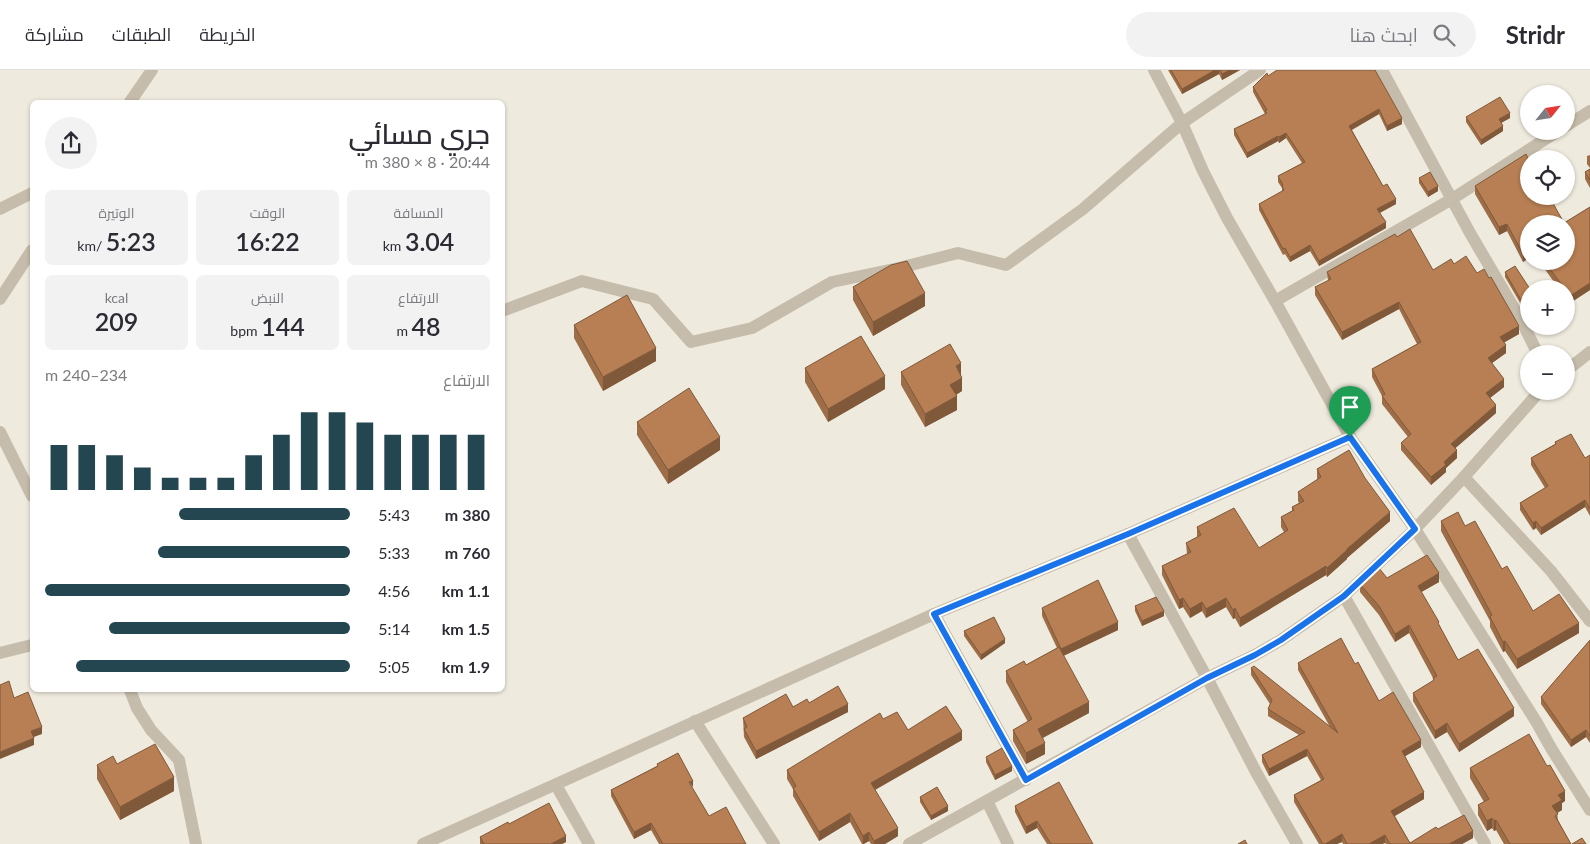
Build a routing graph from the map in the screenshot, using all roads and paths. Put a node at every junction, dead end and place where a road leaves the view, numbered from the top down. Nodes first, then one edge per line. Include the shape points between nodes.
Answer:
1 (152, 70) edge
2 (1154, 70) edge
3 (1260, 70) edge
4 (1382, 70) edge
5 (131, 100) edge
6 (1590, 111) edge
7 (1575, 120) edge
8 (1182, 123) junction
9 (1544, 140) edge
10 (30, 194) edge
11 (1452, 199) junction
12 (0, 209) edge
13 (30, 253) edge
14 (0, 299) edge
15 (1275, 300) junction
16 (505, 310) edge
17 (1533, 345) edge
18 (1590, 352) edge
19 (1575, 364) edge
20 (1532, 400) edge
21 (0, 432) edge
22 (1350, 437) junction
23 (1464, 477) junction
24 (30, 492) edge
25 (1415, 529) junction
26 (1128, 534) junction
27 (1344, 596) junction
28 (934, 614) junction
29 (1590, 621) edge
30 (30, 646) edge
31 (0, 653) edge
32 (1207, 678) junction
33 (131, 692) edge
34 (695, 722) junction
35 (1026, 780) junction
36 (556, 785) junction
37 (986, 801) junction
38 (1590, 810) edge
39 (196, 844) edge
40 (423, 844) edge
41 (589, 844) edge
42 (774, 844) edge
43 (909, 844) edge
44 (1008, 844) edge
45 (1298, 844) edge
46 (1485, 844) edge

1 - 5 street
2 - 8 street
3 - 8 street
4 - 11 street
6 - 7 street
8 - 15 street via 1227,218
8 - 16 street via 1083,209 1006,265 958,253 832,282 752,328 691,342 653,300 582,281
9 - 11 street
10 - 12 street
11 - 15 street
11 - 17 street
13 - 14 street
15 - 22 street
18 - 19 street
20 - 23 street
21 - 24 street
22 - 25 street
22 - 26 street
23 - 25 street
23 - 29 street
25 - 27 street
25 - 38 street
26 - 28 street
26 - 32 street
27 - 32 street via 1281,640
27 - 46 street
28 - 34 street
28 - 35 street
30 - 31 street
32 - 35 street
32 - 45 street
33 - 39 street via 151,730 179,760
34 - 36 street
34 - 42 street
35 - 37 street
36 - 40 street
36 - 41 street
37 - 43 street
37 - 44 street

